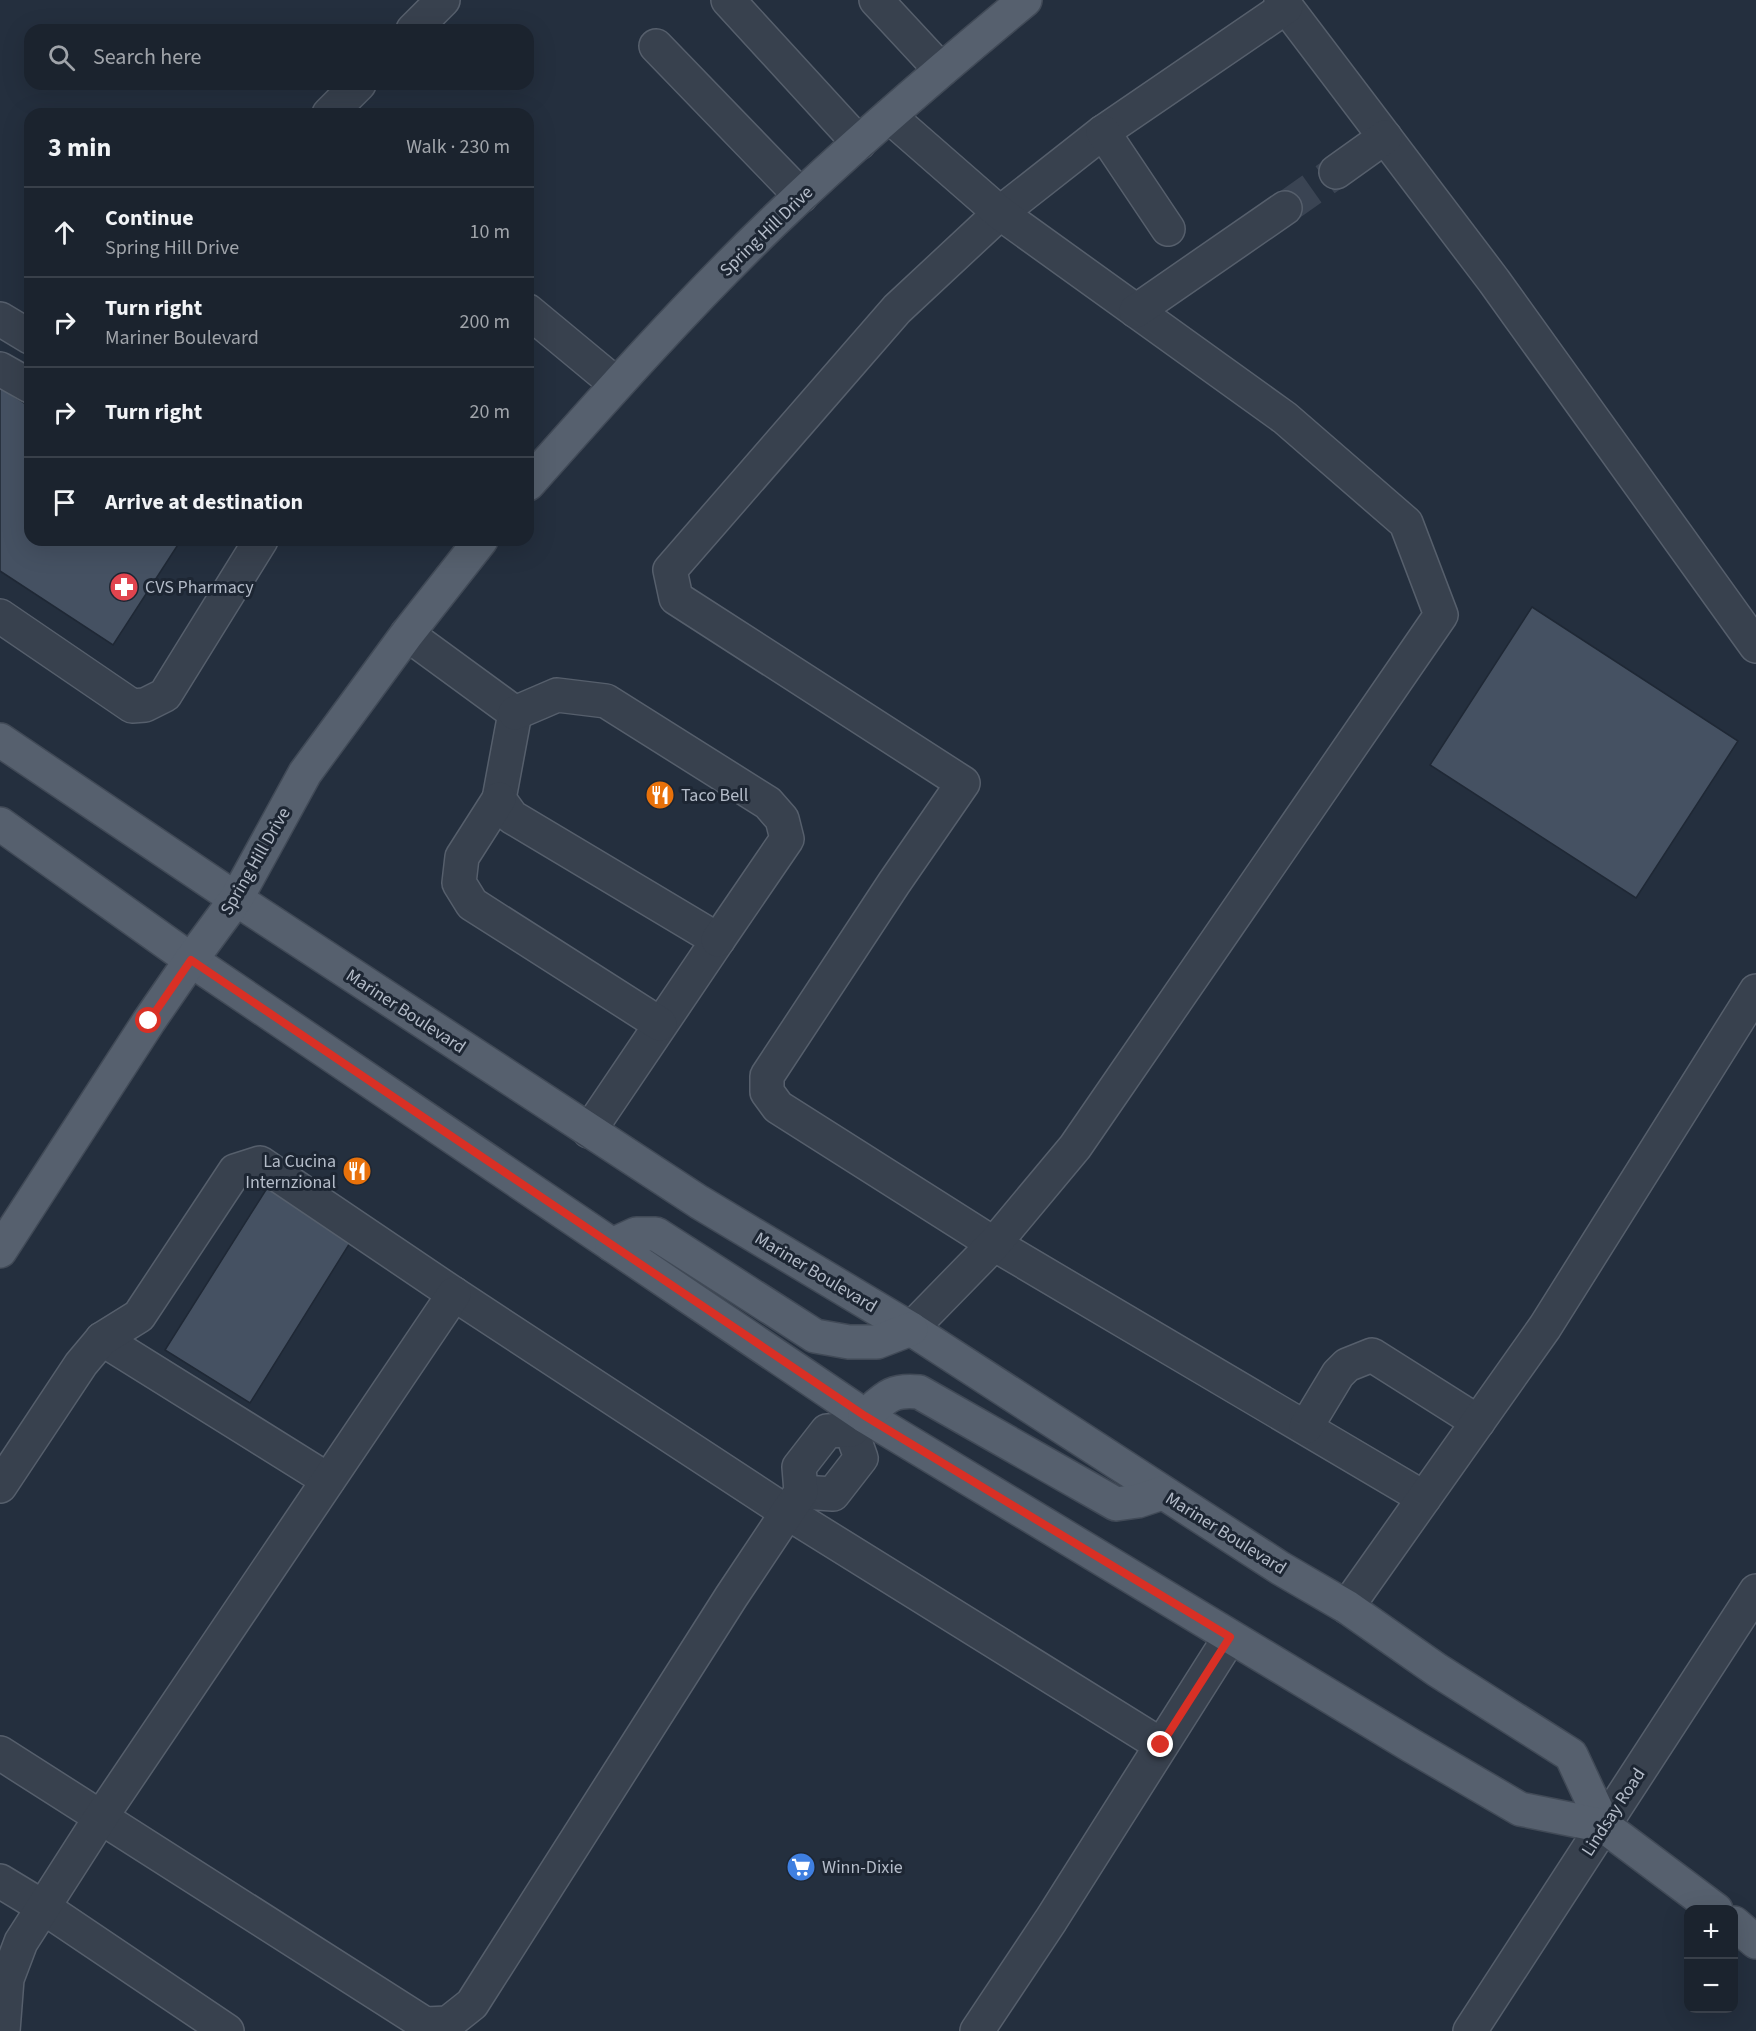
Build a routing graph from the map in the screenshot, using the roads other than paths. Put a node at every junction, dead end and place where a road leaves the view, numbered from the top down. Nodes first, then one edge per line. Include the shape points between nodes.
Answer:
1 (442, 0) edge
2 (728, 0) edge
3 (876, 0) edge
4 (1025, 0) edge
5 (1283, 3) edge
6 (419, 24) edge
7 (656, 46) dead end
8 (941, 70) junction
9 (353, 90) edge
10 (335, 108) edge
11 (889, 116) junction
12 (1103, 132) junction
13 (1385, 137) junction
14 (859, 143) junction
15 (1336, 172) tunnel mouth
16 (801, 196) junction
17 (1285, 208) tunnel mouth
18 (1000, 213) junction
19 (1168, 229) dead end
20 (1136, 311) junction
21 (534, 316) edge
22 (0, 319) edge
23 (24, 334) edge
24 (0, 369) edge
25 (24, 383) edge
26 (616, 384) junction
27 (534, 477) edge
28 (257, 546) edge
29 (468, 546) edge
30 (0, 616) edge
31 (407, 634) junction
32 (1756, 646) edge
33 (515, 713) junction
34 (0, 740) edge
35 (499, 799) junction
36 (0, 824) edge
37 (236, 899) junction
38 (718, 940) junction
39 (191, 960) junction
40 (1756, 991) edge
41 (660, 1024) junction
42 (589, 1131) junction
43 (994, 1244) junction
44 (612, 1245) junction
45 (0, 1251) edge
46 (454, 1294) junction
47 (911, 1329) junction
48 (102, 1339) junction
49 (1478, 1422) junction
50 (858, 1423) junction
51 (1306, 1427) junction
52 (328, 1480) junction
53 (0, 1486) edge
54 (1162, 1493) junction
55 (1425, 1498) junction
56 (795, 1502) junction
57 (1756, 1592) edge
58 (1347, 1607) junction
59 (1230, 1637) junction
60 (1161, 1745) junction
61 (0, 1753) edge
62 (101, 1817) junction
63 (1604, 1826) junction
64 (0, 1881) edge
65 (1709, 1905) edge
66 (43, 1907) junction
67 (1738, 1926) edge
68 (1756, 1942) edge
69 (3, 1995) edge
70 (422, 2027) edge
71 (3, 2031) edge
72 (227, 2031) edge
73 (977, 2031) edge
74 (1470, 2031) edge

1 - 6 street
2 - 14 street
3 - 8 street
4 - 8 main road, Spring Hill Drive
5 - 12 street
5 - 13 street
7 - 16 street
8 - 11 main road, Spring Hill Drive
9 - 10 street
11 - 14 main road, Spring Hill Drive
11 - 18 street
12 - 18 street
12 - 19 street
13 - 15 street
13 - 32 street via 1494,281
14 - 16 main road, Spring Hill Drive
16 - 26 main road, Spring Hill Drive
17 - 20 street
18 - 20 street
18 - 43 street via 897,309 670,570 676,598 963,783 767,1076 766,1092 778,1107
20 - 43 street via 1285,418 1406,523 1441,615 1075,1147
21 - 26 street
22 - 23 street
24 - 25 street
26 - 27 main road, Spring Hill Drive
28 - 30 street via 165,695 145,705 132,706
29 - 31 main road, Spring Hill Drive
31 - 33 street
31 - 37 main road, Spring Hill Drive via 305,773
33 - 35 street
33 - 38 street via 557,695 606,701 768,803 782,819 787,839
34 - 37 main road, Mariner Boulevard
35 - 38 street via 512,817
35 - 41 street via 462,857 459,883 472,904
36 - 39 main road, Mariner Boulevard
37 - 39 main road, Spring Hill Drive
37 - 42 main road, Mariner Boulevard
38 - 41 street
39 - 44 main road, Mariner Boulevard
39 - 45 main road, Spring Hill Drive
40 - 49 street via 1545,1327
41 - 42 street
42 - 47 main road, Mariner Boulevard
43 - 47 street
43 - 51 street
44 - 47 main road via 636,1234 656,1234 815,1336 877,1342
44 - 50 main road, Mariner Boulevard
46 - 48 street via 260,1163 235,1171 140,1316
46 - 52 street
46 - 56 street
47 - 54 main road, Mariner Boulevard
48 - 52 street
48 - 53 street via 81,1364
49 - 51 street via 1372,1355 1357,1359 1342,1370
49 - 55 street
50 - 54 main road via 888,1396 903,1390 919,1392 1116,1504
50 - 56 street via 827,1431 799,1467
50 - 56 street via 861,1458 833,1494
50 - 59 main road, Mariner Boulevard
51 - 55 street
52 - 62 street
54 - 58 main road, Mariner Boulevard
55 - 58 street
56 - 60 street
56 - 70 street via 472,2004 448,2023
57 - 63 street, Lindsay Road
58 - 63 main road, Mariner Boulevard via 1571,1755
59 - 60 street
59 - 63 main road, Mariner Boulevard via 1520,1809
60 - 73 street
61 - 62 street
62 - 66 street
62 - 70 street
63 - 65 main road, Mariner Boulevard
63 - 74 street, Lindsay Road
64 - 66 street
66 - 69 street via 21,1942
66 - 72 street
67 - 68 main road
69 - 71 street

